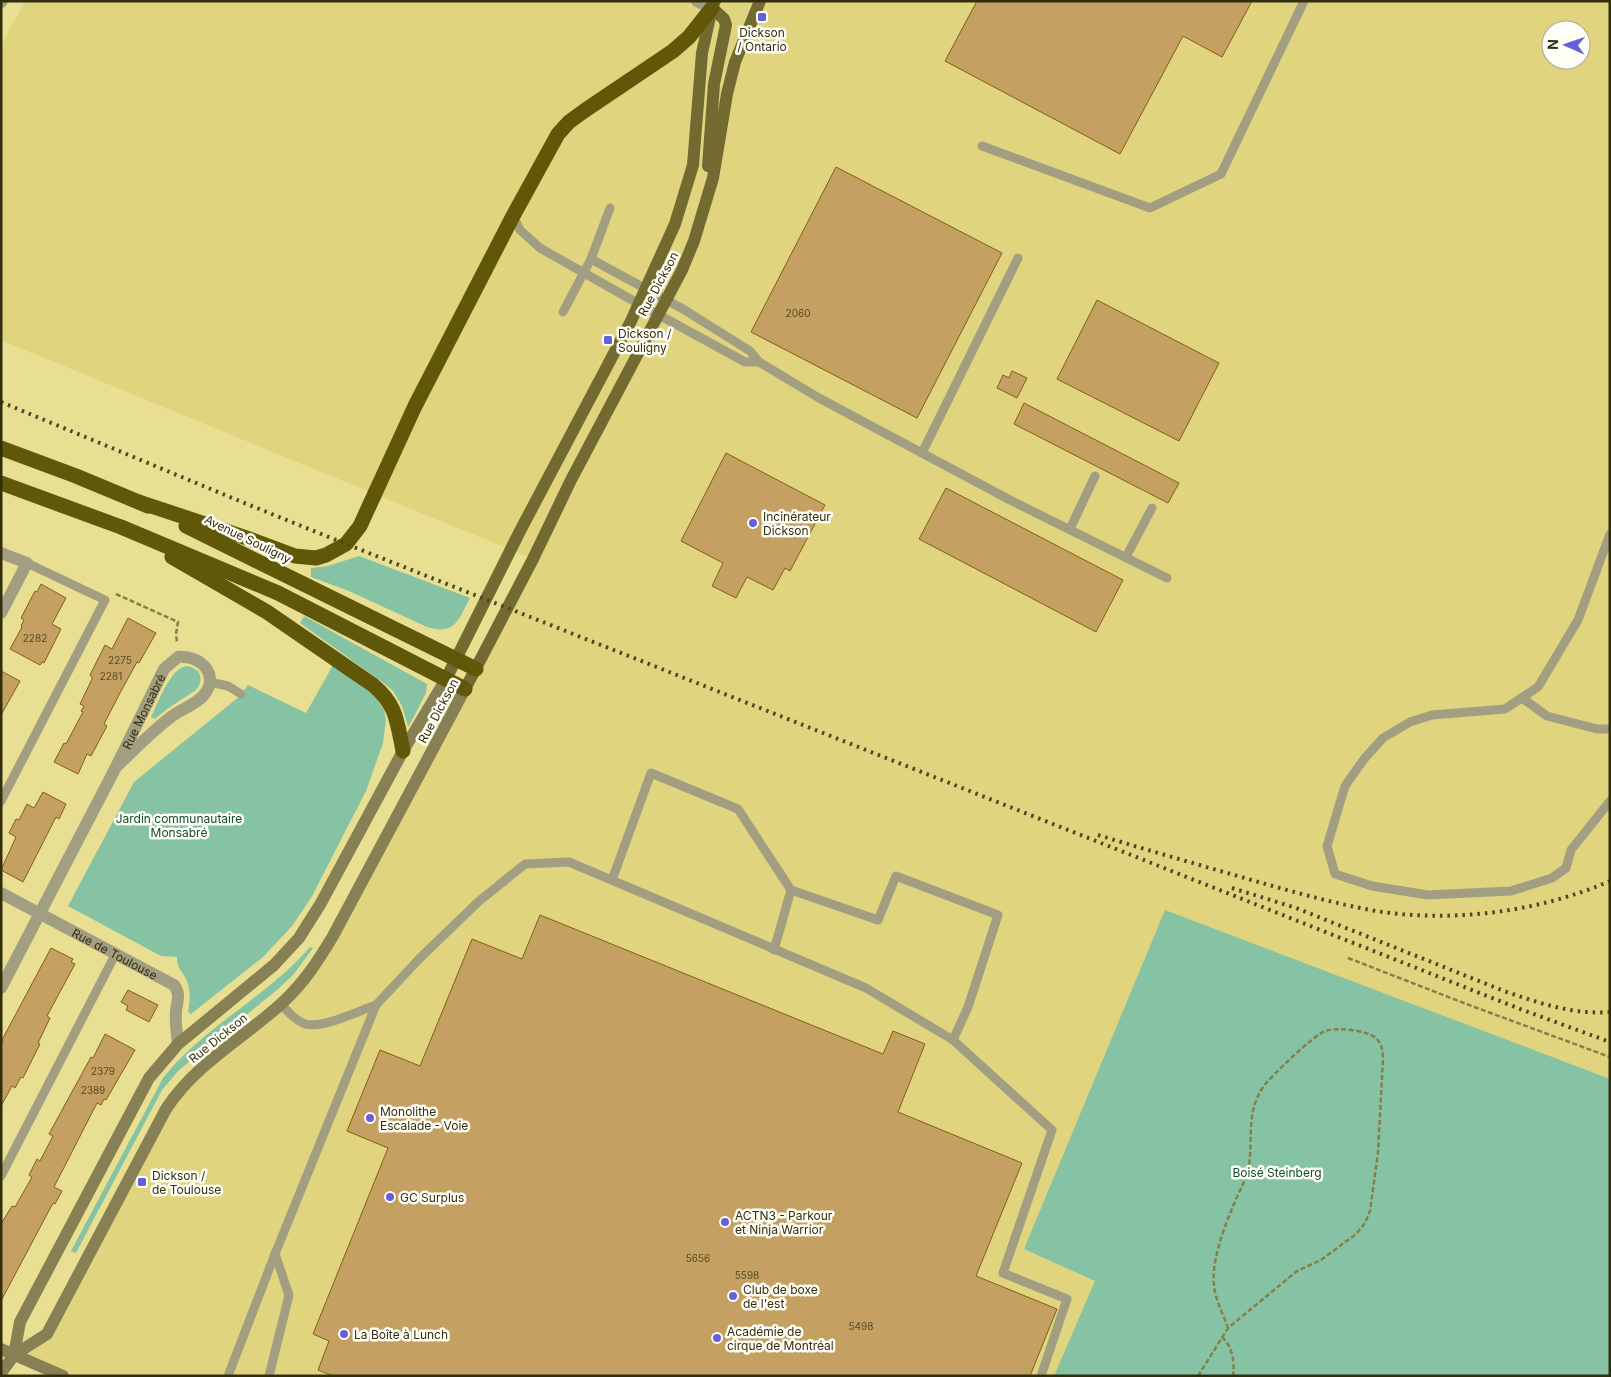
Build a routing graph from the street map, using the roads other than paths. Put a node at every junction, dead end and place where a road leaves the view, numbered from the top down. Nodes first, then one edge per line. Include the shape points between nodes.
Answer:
1 (698, 1) edge
2 (760, 1) edge
3 (1304, 1) edge
4 (714, 5) edge
5 (982, 146) dead end
6 (706, 200) junction
7 (610, 208) dead end
8 (513, 216) junction
9 (1018, 258) dead end
10 (591, 259) junction
11 (584, 274) junction
12 (645, 289) junction
13 (666, 301) junction
14 (639, 304) junction
15 (563, 312) dead end
16 (658, 315) junction
17 (759, 362) junction
18 (1, 448) edge
19 (922, 453) junction
20 (1095, 476) dead end
21 (1, 483) edge
22 (139, 502) junction
23 (1152, 508) dead end
24 (121, 527) junction
25 (1070, 529) junction
26 (1610, 534) edge
27 (1, 553) edge
28 (1126, 557) junction
29 (27, 563) junction
30 (1167, 578) dead end
31 (1, 613) edge
32 (456, 659) junction
33 (476, 669) junction
34 (446, 679) junction
35 (209, 682) junction
36 (466, 689) junction
37 (241, 694) dead end
38 (1522, 698) junction
39 (1610, 729) edge
40 (403, 751) junction
41 (116, 767) junction
42 (1, 801) edge
43 (1610, 801) edge
44 (612, 880) junction
45 (791, 890) junction
46 (1, 893) edge
47 (40, 913) junction
48 (774, 950) junction
49 (116, 953) junction
50 (1, 988) edge
51 (281, 1004) junction
52 (376, 1005) junction
53 (953, 1040) junction
54 (178, 1044) junction
55 (1, 1176) edge
56 (275, 1254) junction
57 (1, 1349) edge
58 (14, 1355) junction
59 (1, 1374) edge
60 (63, 1376) edge
61 (228, 1376) edge
62 (269, 1376) edge
63 (1041, 1376) edge

1 - 4 street
2 - 6 main road, Rue Dickson via 731,78
3 - 5 lane via 1221,174 1150,208
4 - 6 main road via 726,25 714,84
4 - 8 highway via 689,37 673,51 569,122 558,134
4 - 12 main road, Rue Dickson via 702,53 689,183 675,224
6 - 13 main road, Rue Dickson via 694,241
7 - 10 lane
8 - 11 lane via 530,240
8 - 22 highway via 408,420 360,526 346,544 316,558 295,556
9 - 19 lane
10 - 11 lane
10 - 12 lane
11 - 14 lane
11 - 15 lane
12 - 13 lane
12 - 14 main road, Rue Dickson
13 - 16 main road, Rue Dickson
13 - 17 lane via 750,352
14 - 16 lane
14 - 32 main road, Rue Dickson
16 - 17 lane via 745,362
16 - 33 main road, Rue Dickson
17 - 19 lane
18 - 22 highway, Avenue Souligny
19 - 25 lane
20 - 25 lane
21 - 24 highway
22 - 32 highway, Avenue Souligny
23 - 28 lane
24 - 34 highway via 278,593
24 - 40 highway via 267,612 362,676 391,705
25 - 28 lane
26 - 38 lane via 1578,620 1538,687
27 - 29 street
28 - 30 lane
29 - 31 street
29 - 42 lane via 105,600
32 - 33 highway, Avenue Souligny
32 - 34 main road, Rue Dickson
33 - 36 main road, Rue Dickson
34 - 36 highway
34 - 40 main road, Rue Dickson
35 - 37 lane via 228,686
35 - 41 street, Rue Monsabré via 199,700 160,725
35 - 41 street, Rue Monsabré via 207,668 194,658 178,657 171,662 164,669
36 - 51 main road, Rue Dickson via 333,936 312,971
38 - 39 lane via 1547,716 1597,729
38 - 43 lane via 1505,709 1432,716 1410,722 1383,738 1345,786 1327,846 1335,874 1372,886 1428,895 1511,891 1552,878 1566,868 1571,850
40 - 54 main road, Rue Dickson via 322,903 299,938 274,965
41 - 47 street, Rue Monsabré
44 - 45 lane via 651,773 738,809
44 - 48 lane
44 - 52 lane via 569,862 526,864 478,902
45 - 48 lane
45 - 53 lane via 878,920 896,876 998,914 968,1006
46 - 47 street, Rue de Toulouse
47 - 49 street, Rue de Toulouse
47 - 50 street, Rue Monsabré
48 - 53 lane via 866,988
49 - 54 street, Rue de Toulouse via 168,980 178,990
49 - 55 lane
51 - 52 lane via 304,1024 317,1025
51 - 58 main road, Rue Dickson via 179,1090 47,1334
52 - 56 lane
53 - 63 lane via 1052,1130 1004,1273 1067,1299
54 - 58 main road, Rue Dickson via 156,1068 137,1098 20,1322
56 - 61 lane
56 - 62 lane via 289,1295
57 - 58 main road
58 - 59 main road, Rue Dickson
58 - 60 main road

